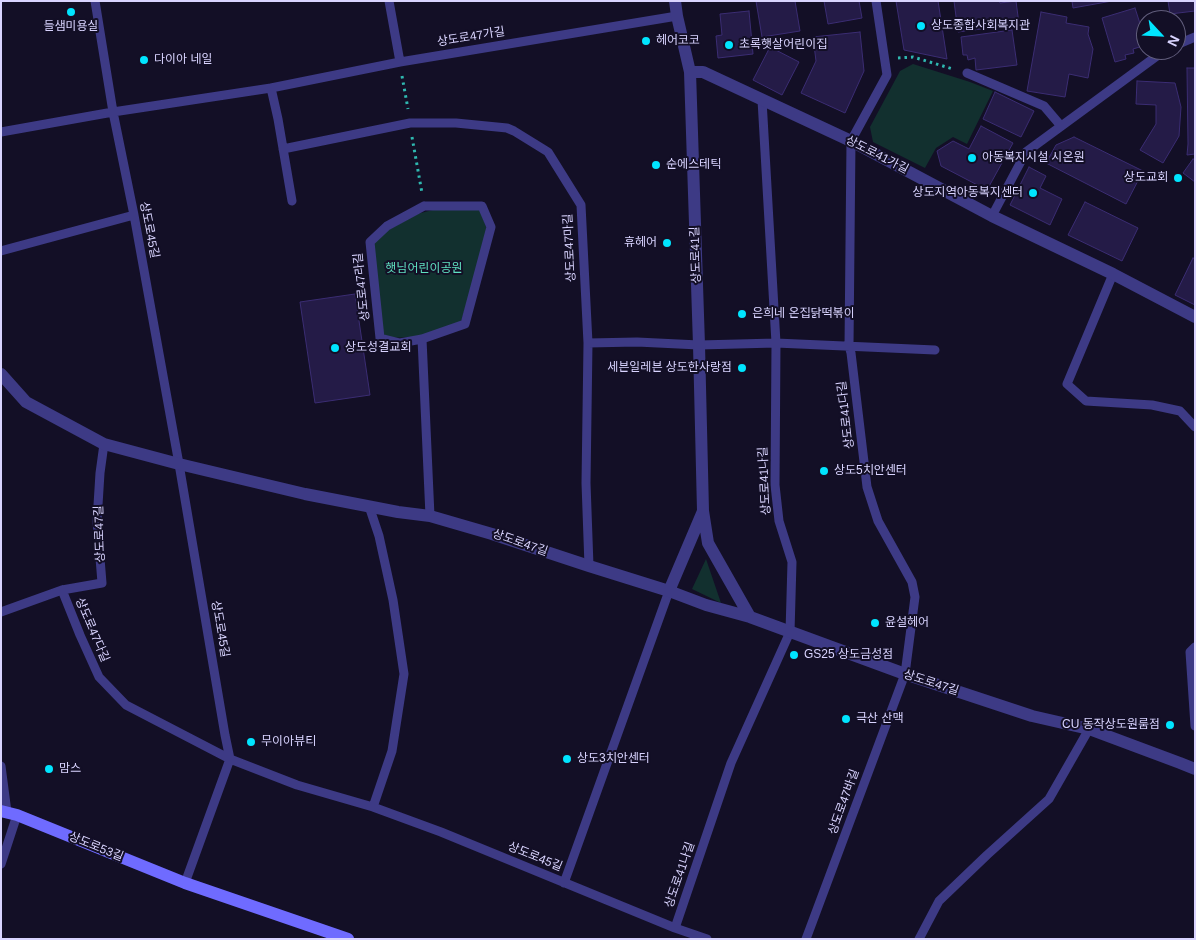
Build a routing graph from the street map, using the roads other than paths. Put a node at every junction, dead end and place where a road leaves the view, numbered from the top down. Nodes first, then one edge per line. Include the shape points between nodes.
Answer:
1 (95, 1) edge
2 (389, 1) edge
3 (675, 1) edge
4 (876, 1) edge
5 (677, 16) junction
6 (1151, 60) edge
7 (400, 62) junction
8 (690, 72) junction
9 (967, 73) road end
10 (271, 88) junction
11 (762, 100) junction
12 (113, 112) junction
13 (1061, 126) junction
14 (1, 132) edge
15 (851, 141) junction
16 (283, 149) junction
17 (292, 201) dead end
18 (134, 215) junction
19 (992, 216) junction
20 (1, 251) edge
21 (1113, 274) junction
22 (1195, 317) edge
23 (422, 339) junction
24 (588, 343) junction
25 (776, 343) junction
26 (699, 345) junction
27 (849, 346) junction
28 (935, 350) dead end
29 (1, 374) edge
30 (1195, 427) edge
31 (104, 444) junction
32 (179, 464) junction
33 (369, 506) junction
34 (703, 511) junction
35 (430, 516) junction
36 (589, 566) junction
37 (62, 590) junction
38 (669, 591) junction
39 (1, 612) edge
40 (750, 617) junction
41 (790, 632) junction
42 (1195, 647) edge
43 (905, 674) junction
44 (1195, 726) edge
45 (1090, 729) junction
46 (230, 760) junction
47 (1, 766) edge
48 (1195, 769) edge
49 (373, 807) junction
50 (8, 813) edge
51 (1, 864) edge
52 (185, 883) junction
53 (564, 883) junction
54 (675, 928) junction
55 (348, 939) edge
56 (707, 939) edge
57 (806, 939) edge
58 (919, 939) edge

1 - 12 lane, 상도로45길
2 - 7 lane
3 - 5 street, 상도로41길
4 - 15 lane via 887,75
5 - 7 lane, 상도로47가길
5 - 8 street, 상도로41길
6 - 13 lane
7 - 10 lane, 상도로47가길
8 - 11 street, 상도로41가길 via 704,72
8 - 26 street, 상도로41길
9 - 13 lane via 1044,106
10 - 12 lane, 상도로47가길
10 - 16 lane
11 - 15 street, 상도로41가길
11 - 25 lane, 상도로41나길
12 - 14 lane, 상도로47가길
12 - 18 lane, 상도로45길
13 - 19 lane via 1026,152
15 - 19 street, 상도로41가길
15 - 27 lane, 상도로41다길
16 - 17 lane
16 - 24 lane, 상도로47마길 via 410,123 447,123 507,128 548,152 580,205
18 - 20 lane
18 - 32 lane, 상도로45길
19 - 21 street, 상도로41가길
21 - 22 street, 상도로41가길
21 - 30 lane via 1067,384 1086,401 1152,405 1180,411
23 - 23 lane, 상도로47라길 via 465,324 491,227 482,206 424,206 387,226 370,242 380,338 400,343
23 - 35 lane
24 - 26 lane
24 - 36 lane, 상도로47마길 via 586,483
25 - 26 lane
25 - 27 lane
25 - 41 lane, 상도로41나길 via 775,485 779,521 792,562
26 - 34 street, 상도로41길
27 - 28 lane
27 - 43 lane, 상도로41다길 via 867,487 878,521 912,582 915,597
29 - 31 street, 상도로47길 via 26,402
31 - 32 street, 상도로47길
31 - 37 lane, 상도로47길 via 97,521 102,583
32 - 33 street, 상도로47길
32 - 46 lane, 상도로45길
33 - 35 street, 상도로47길
33 - 49 lane via 393,600 404,674 392,752
34 - 38 street, 상도로41길
34 - 40 street, 상도로41길 via 708,544
35 - 36 street, 상도로47길
36 - 38 street, 상도로47길
37 - 39 lane, 상도로47다길
37 - 46 lane, 상도로47다길 via 100,677 126,704
38 - 40 street, 상도로47길
38 - 53 lane
40 - 41 street, 상도로47길
41 - 43 street, 상도로47길
41 - 54 lane, 상도로41나길 via 732,763
42 - 44 lane via 1190,652
43 - 45 street, 상도로47길 via 1032,716
43 - 57 lane, 상도로47바길
45 - 48 street, 상도로47길
45 - 58 lane via 1049,799 939,902
46 - 49 lane, 상도로45길 via 297,785
46 - 52 lane
47 - 50 lane
49 - 53 lane, 상도로45길
50 - 51 lane
50 - 52 street, 상도로53길
52 - 55 street, 상도로53길
53 - 54 lane, 상도로45길
54 - 56 lane, 상도로45길

